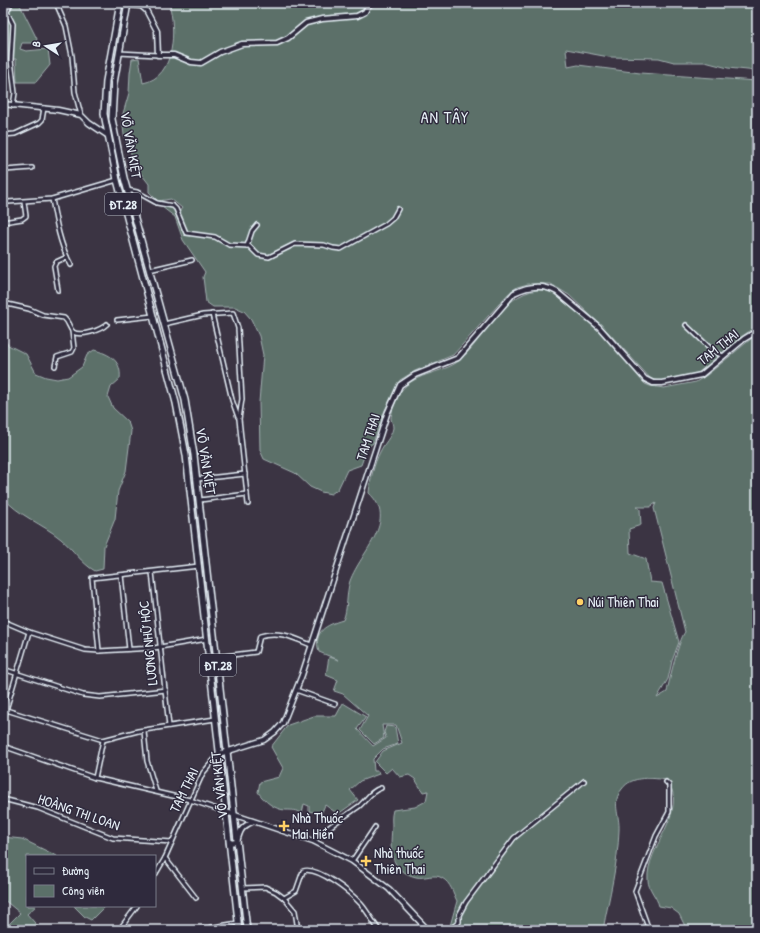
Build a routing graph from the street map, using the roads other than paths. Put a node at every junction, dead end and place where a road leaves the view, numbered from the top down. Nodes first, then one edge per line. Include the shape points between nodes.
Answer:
1 (11, 3) edge
2 (56, 3) edge
3 (120, 3) edge
4 (372, 3) edge
5 (128, 4) edge
6 (120, 53) junction
7 (158, 55) junction
8 (3, 104) edge
9 (13, 106) junction
10 (44, 108) junction
11 (81, 115) junction
12 (115, 133) junction
13 (3, 135) edge
14 (107, 135) junction
15 (32, 168) dead end
16 (4, 170) edge
17 (117, 180) junction
18 (127, 190) junction
19 (52, 199) junction
20 (24, 202) junction
21 (3, 204) edge
22 (398, 209) dead end
23 (3, 222) edge
24 (257, 225) dead end
25 (247, 246) junction
26 (67, 257) junction
27 (192, 260) dead end
28 (71, 265) dead end
29 (149, 270) junction
30 (58, 290) dead end
31 (156, 293) junction
32 (148, 296) junction
33 (3, 303) edge
34 (212, 314) junction
35 (153, 316) junction
36 (117, 320) dead end
37 (107, 324) dead end
38 (164, 324) junction
39 (686, 325) dead end
40 (72, 331) junction
41 (757, 331) edge
42 (723, 356) junction
43 (55, 366) dead end
44 (185, 400) junction
45 (176, 402) junction
46 (239, 419) junction
47 (245, 474) junction
48 (198, 480) junction
49 (247, 494) junction
50 (200, 500) junction
51 (248, 504) dead end
52 (199, 566) junction
53 (152, 572) junction
54 (121, 575) junction
55 (3, 621) edge
56 (29, 632) junction
57 (207, 638) junction
58 (311, 645) junction
59 (160, 647) junction
60 (129, 649) junction
61 (99, 651) junction
62 (217, 657) junction
63 (3, 669) edge
64 (17, 673) junction
65 (166, 690) junction
66 (296, 690) junction
67 (335, 704) dead end
68 (4, 710) edge
69 (216, 719) junction
70 (3, 720) edge
71 (169, 726) junction
72 (144, 731) junction
73 (103, 740) junction
74 (3, 746) edge
75 (228, 750) junction
76 (219, 754) junction
77 (95, 778) junction
78 (584, 781) dead end
79 (666, 782) dead end
80 (381, 788) dead end
81 (156, 791) junction
82 (3, 799) edge
83 (190, 800) junction
84 (226, 812) junction
85 (234, 814) junction
86 (252, 822) junction
87 (374, 827) dead end
88 (313, 841) junction
89 (172, 842) junction
90 (237, 842) junction
91 (229, 843) junction
92 (165, 858) junction
93 (352, 861) junction
94 (156, 873) edge
95 (242, 888) junction
96 (196, 898) dead end
97 (284, 898) junction
98 (136, 907) edge
99 (238, 923) junction
100 (119, 930) edge
101 (196, 930) edge
102 (239, 930) edge
103 (247, 930) edge
104 (298, 930) edge
105 (379, 930) edge
106 (428, 930) edge
107 (449, 930) edge
108 (649, 930) edge

1 - 9 street via 7,12 13,24
2 - 11 street via 66,26 75,92
3 - 5 main road
3 - 14 main road, VÕ VĂN KIỆT / ĐT.28 via 104,98
4 - 7 street via 365,12 357,16 306,23 288,38 277,43 242,44 201,63 174,55
5 - 6 main road, VÕ VĂN KIỆT / ĐT.28
5 - 7 street via 141,6 146,10 157,31
6 - 7 street
6 - 12 main road, VÕ VĂN KIỆT / ĐT.28 via 112,94
8 - 9 street
9 - 10 street
10 - 11 street
10 - 13 street via 39,123 15,134
11 - 14 street
12 - 14 main road
12 - 18 main road, VÕ VĂN KIỆT / ĐT.28
14 - 17 main road, VÕ VĂN KIỆT / ĐT.28
15 - 16 street
16 - 21 street
17 - 19 street
17 - 32 main road, VÕ VĂN KIỆT / ĐT.28
18 - 25 street via 137,192 157,203 173,206 186,233 216,237 229,246
18 - 29 main road, VÕ VĂN KIỆT / ĐT.28
19 - 20 street
19 - 26 street
20 - 21 street
20 - 23 street via 26,216
22 - 25 street via 393,218 383,226 341,249 324,245 295,244 269,257 261,256
24 - 25 street
26 - 28 street
26 - 30 street via 56,262 54,266
27 - 29 street
29 - 31 main road, VÕ VĂN KIỆT / ĐT.28
31 - 32 main road
31 - 38 main road, VÕ VĂN KIỆT / ĐT.28
32 - 35 main road, VÕ VĂN KIỆT / ĐT.28
33 - 40 street via 29,308 43,315 64,318
34 - 38 street
34 - 46 street via 232,400
34 - 46 street via 233,313 238,328 242,399
35 - 36 street
35 - 45 main road, VÕ VĂN KIỆT / ĐT.28
37 - 40 street via 88,332
38 - 44 main road, VÕ VĂN KIỆT / ĐT.28
39 - 42 street via 712,351
40 - 43 street via 74,348 72,352 57,357
41 - 42 street, TAM THAI
42 - 58 street, TAM THAI via 707,371 697,376 662,383 649,382 598,327 557,292 549,287 535,287 514,293 458,358 415,375 400,386 387,414
44 - 45 main road
44 - 48 main road, VÕ VĂN KIỆT / ĐT.28
45 - 52 main road, VÕ VĂN KIỆT / ĐT.28 via 186,455
46 - 47 street
47 - 48 street
47 - 49 street
48 - 50 main road, VÕ VĂN KIỆT / ĐT.28
49 - 50 street
49 - 51 street
50 - 62 main road, VÕ VĂN KIỆT / ĐT.28
52 - 53 street
52 - 57 main road, VÕ VĂN KIỆT / ĐT.28
53 - 54 street
53 - 59 street, LƯƠNG NHỮ HỘC
54 - 60 street
54 - 61 street via 92,578
55 - 56 street
56 - 61 street via 85,650
56 - 64 street
57 - 59 street
57 - 69 main road, VÕ VĂN KIỆT / ĐT.28
58 - 62 street via 283,634 264,635 260,636 256,652
58 - 66 street, TAM THAI
59 - 60 street
59 - 65 street, LƯƠNG NHỮ HỘC
60 - 61 street
62 - 75 main road, VÕ VĂN KIỆT / ĐT.28
63 - 64 street, LƯƠNG NHỮ HỘC
64 - 65 street, LƯƠNG NHỮ HỘC via 83,695 100,697
64 - 68 street
65 - 71 street
66 - 67 street
66 - 75 street, TAM THAI via 283,723 275,732 264,740
68 - 70 street
68 - 73 street
69 - 71 street
69 - 76 main road, VÕ VĂN KIỆT / ĐT.28
71 - 72 street
72 - 73 street
72 - 81 street via 147,761
73 - 77 street
74 - 77 street
75 - 76 street, TAM THAI
75 - 85 main road, VÕ VĂN KIỆT / ĐT.28
76 - 83 street, TAM THAI via 203,773
76 - 84 main road, VÕ VĂN KIỆT / ĐT.28
77 - 81 street
78 - 107 street via 514,838 466,902 459,915 459,922
79 - 108 street via 669,785 669,812 656,836 635,891
80 - 88 street via 372,792 364,802
81 - 83 street
82 - 89 street, HOÀNG THỊ LOAN via 38,808 113,838
83 - 84 street
83 - 89 street, TAM THAI
84 - 85 street
84 - 91 main road, VÕ VĂN KIỆT / ĐT.28
85 - 86 street
85 - 90 main road, VÕ VĂN KIỆT / ĐT.28
86 - 88 street
86 - 90 street via 240,831
87 - 93 street
88 - 93 street
89 - 92 street, TAM THAI
90 - 91 street
90 - 95 main road, VÕ VĂN KIỆT / ĐT.28
91 - 99 main road, VÕ VĂN KIỆT / ĐT.28
92 - 94 street, TAM THAI
92 - 96 street
93 - 106 street via 389,889
95 - 97 street via 265,887
95 - 103 main road, VÕ VĂN KIỆT / ĐT.28
97 - 104 street via 297,916
97 - 105 street via 296,891 303,871 313,871 346,890 361,904
98 - 100 street
99 - 101 street
99 - 102 main road, VÕ VĂN KIỆT / ĐT.28

